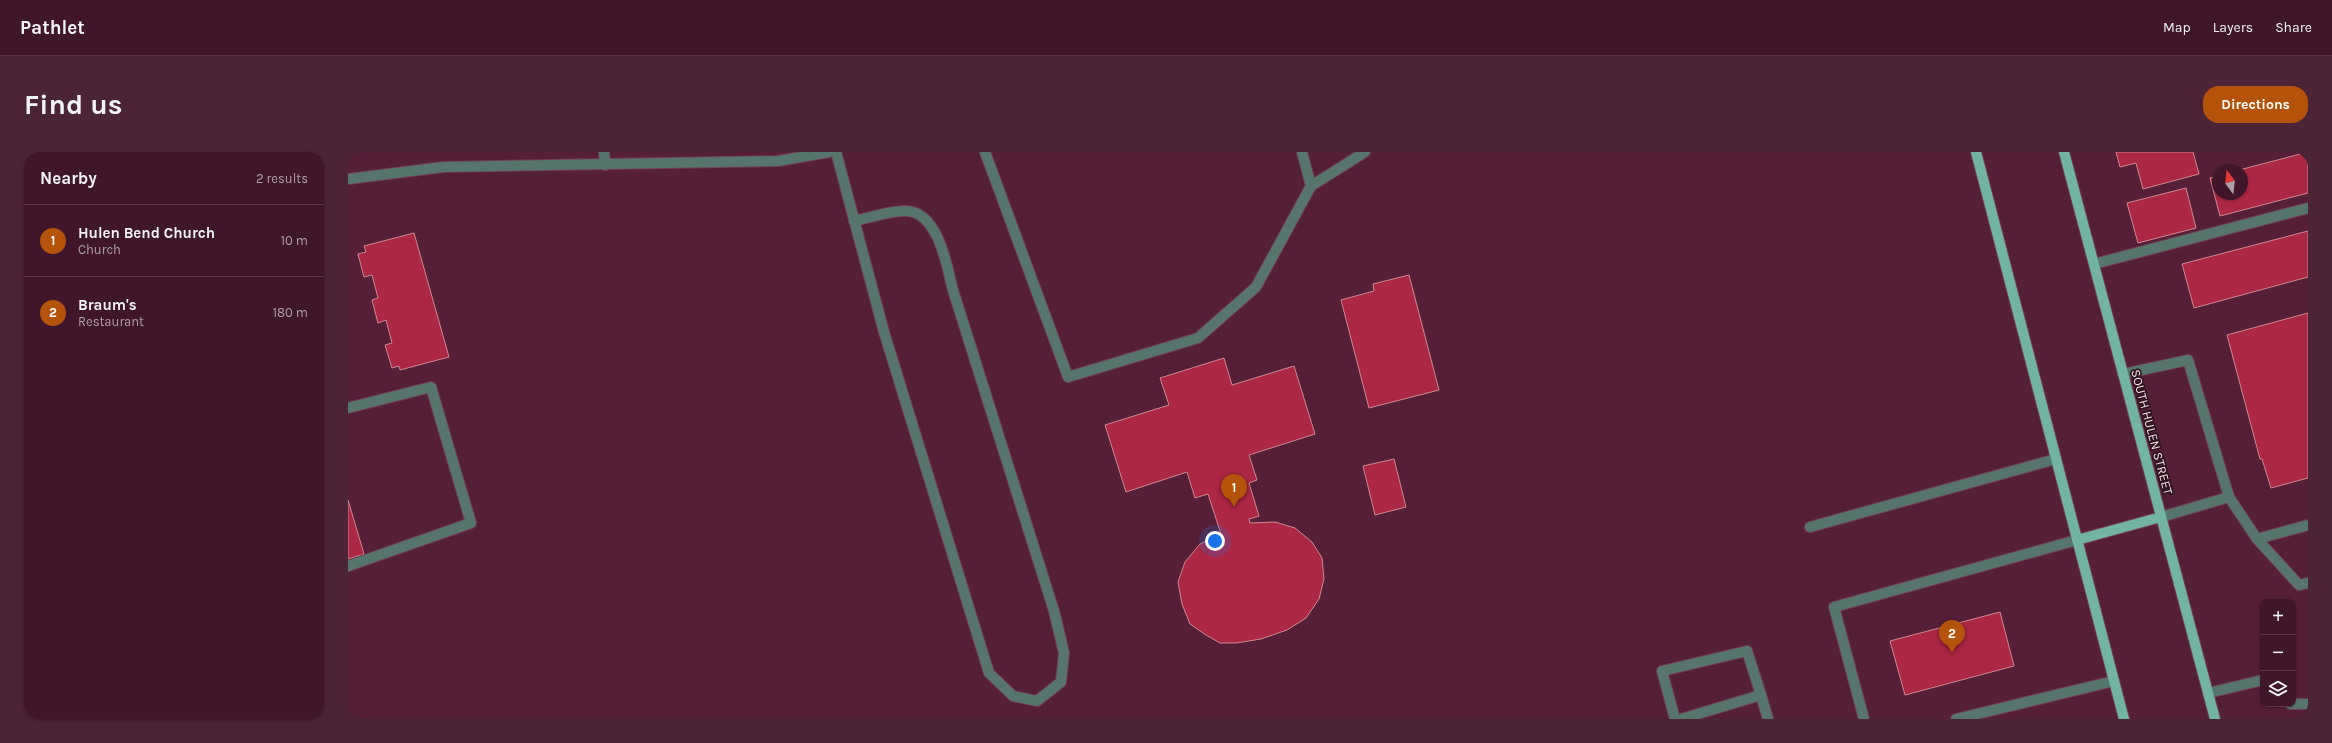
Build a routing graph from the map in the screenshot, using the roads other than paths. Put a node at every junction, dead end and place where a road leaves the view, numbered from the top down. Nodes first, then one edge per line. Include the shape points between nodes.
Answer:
1 (604, 152) edge
2 (829, 152) edge
3 (836, 152) edge
4 (985, 152) edge
5 (1302, 152) edge
6 (1365, 152) edge
7 (1976, 152) edge
8 (2064, 152) edge
9 (605, 165) junction
10 (348, 179) edge
11 (1310, 186) junction
12 (2308, 208) edge
13 (854, 221) junction
14 (2094, 264) junction
15 (2123, 374) junction
16 (348, 408) edge
17 (2056, 459) junction
18 (2229, 497) junction
19 (2162, 517) junction
20 (2308, 525) edge
21 (1810, 526) dead end
22 (2257, 539) junction
23 (2077, 540) junction
24 (348, 566) edge
25 (2308, 583) edge
26 (2114, 681) junction
27 (2260, 681) edge
28 (2208, 693) junction
29 (1761, 695) junction
30 (2296, 704) edge
31 (2308, 704) edge
32 (1675, 719) edge
33 (1681, 719) edge
34 (1768, 719) edge
35 (1864, 719) edge
36 (1956, 719) edge
37 (2124, 719) edge
38 (2215, 719) edge

1 - 9 street
2 - 9 street via 778,161
3 - 13 street
4 - 11 street via 1068,377 1198,338 1256,287
5 - 11 street
6 - 11 street
7 - 17 main road
8 - 14 main road, SOUTH HULEN STREET
9 - 10 street via 443,167
12 - 14 street
13 - 13 street via 911,424 989,673 1013,696 1037,701 1061,682 1064,653 1054,611 952,287 942,245 923,217 906,211
14 - 15 main road, SOUTH HULEN STREET
15 - 18 street via 2188,360
15 - 19 main road, SOUTH HULEN STREET
16 - 24 street via 430,387 472,523
17 - 21 street
17 - 23 main road
18 - 19 street
18 - 22 street
19 - 23 main road
19 - 28 main road, SOUTH HULEN STREET
20 - 22 street
22 - 25 street via 2299,585
23 - 26 main road
23 - 35 street via 1834,606
26 - 36 street
26 - 37 main road
27 - 28 street
28 - 38 main road, SOUTH HULEN STREET
29 - 32 street via 1747,651 1662,671
29 - 33 street
29 - 34 street
30 - 31 street

